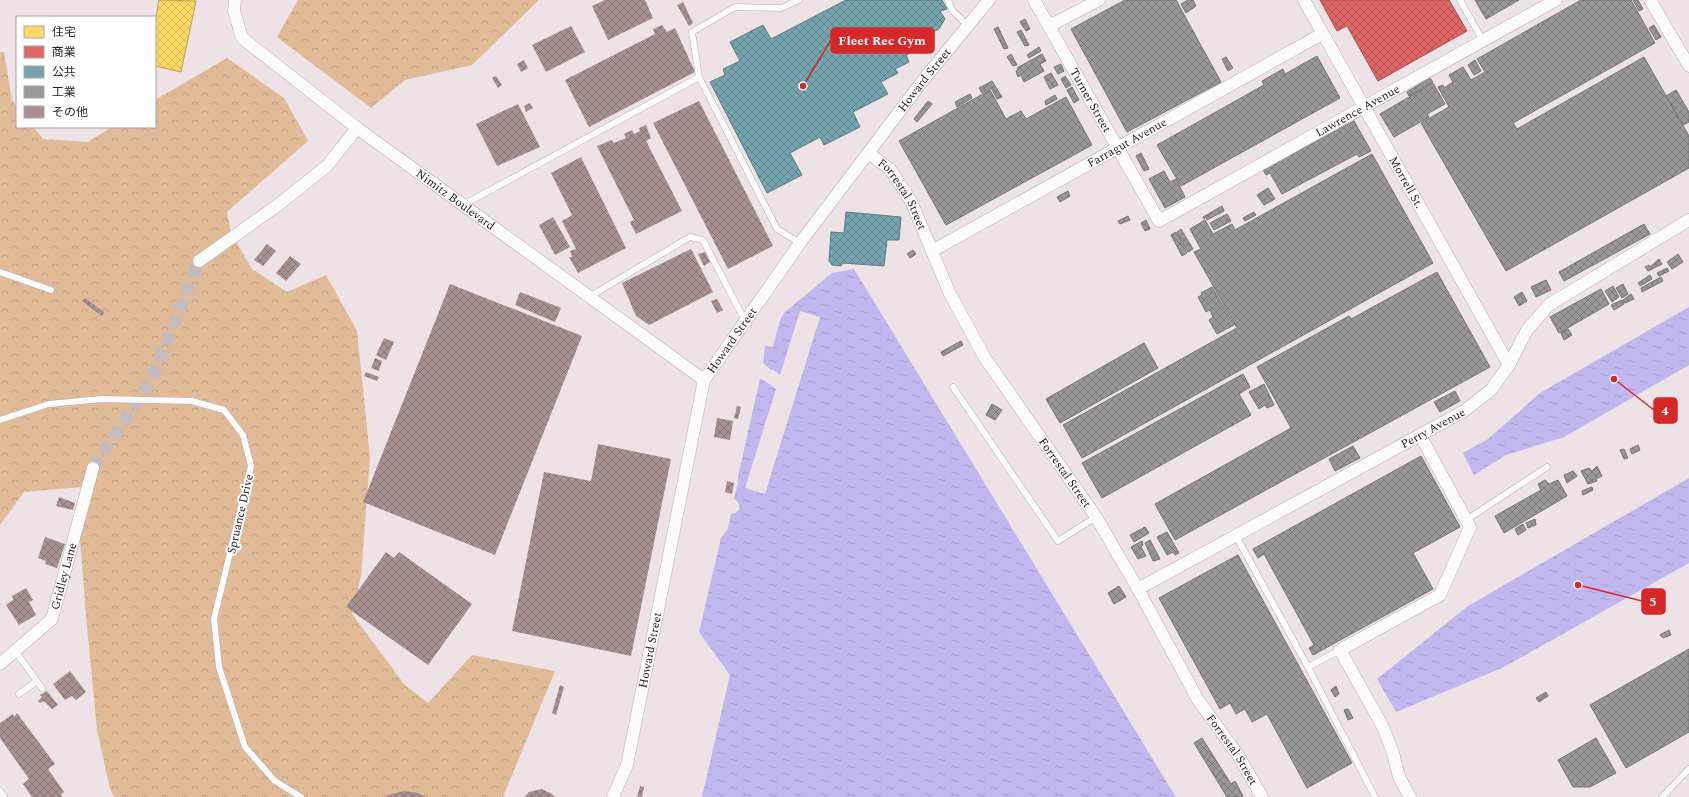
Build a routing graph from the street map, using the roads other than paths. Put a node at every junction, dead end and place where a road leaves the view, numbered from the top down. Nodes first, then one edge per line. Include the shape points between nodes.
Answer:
1 (235, 0) edge
2 (799, 0) edge
3 (948, 0) edge
4 (989, 0) edge
5 (1034, 0) edge
6 (1099, 0) edge
7 (1304, 0) edge
8 (1460, 0) edge
9 (1556, 0) edge
10 (1650, 0) edge
11 (968, 26) junction
12 (1049, 26) junction
13 (1322, 34) junction
14 (1483, 41) junction
15 (1689, 66) edge
16 (699, 78) junction
17 (1364, 107) junction
18 (357, 128) junction
19 (1117, 148) junction
20 (868, 153) junction
21 (463, 205) junction
22 (1689, 220) edge
23 (1158, 221) joint
24 (800, 243) junction
25 (932, 251) junction
26 (199, 261) tunnel mouth
27 (0, 272) edge
28 (51, 290) dead end
29 (589, 297) junction
30 (745, 321) junction
31 (1509, 365) junction
32 (704, 380) junction
33 (953, 387) dead end
34 (0, 420) edge
35 (1420, 435) junction
36 (93, 468) tunnel mouth
37 (1547, 468) dead end
38 (1096, 517) junction
39 (1466, 520) junction
40 (1236, 536) junction
41 (1138, 589) junction
42 (1340, 650) junction
43 (15, 651) junction
44 (0, 664) edge
45 (1308, 667) junction
46 (37, 681) junction
47 (42, 688) dead end
48 (19, 694) dead end
49 (1689, 769) edge
50 (0, 791) edge
51 (1261, 796) edge
52 (4, 797) edge
53 (301, 797) edge
54 (613, 797) edge
55 (1375, 797) edge
56 (1410, 797) edge
57 (1662, 797) edge

1 - 18 street, Nimitz Boulevard via 234,11 242,38
2 - 16 lane via 781,8 735,7 692,32
3 - 11 lane via 952,10
4 - 11 street, Howard Street
5 - 12 street, Turner Street
6 - 12 street
7 - 13 street, Morrell St.
8 - 14 lane
9 - 14 street, Lawrence Avenue
10 - 15 street
11 - 20 street, Howard Street
12 - 19 street, Turner Street
13 - 17 street, Morrell St.
13 - 19 street, Farragut Avenue
14 - 17 street, Lawrence Avenue
16 - 21 lane
16 - 24 lane via 777,229
17 - 23 street, Lawrence Avenue
17 - 31 street, Morrell St.
18 - 21 street, Nimitz Boulevard
18 - 26 street via 327,166 278,205
19 - 23 street, Turner Street
19 - 25 street, Farragut Avenue
20 - 24 street, Howard Street
20 - 25 street, Forrestal Street via 890,169 911,201
21 - 29 street, Nimitz Boulevard
22 - 31 street, Perry Avenue via 1550,304 1526,330
24 - 30 street, Howard Street
25 - 38 street, Forrestal Street via 940,283 950,294 985,358
27 - 28 lane
29 - 30 lane via 690,237 703,240
29 - 32 street, Nimitz Boulevard
30 - 32 street, Howard Street
31 - 35 street, Perry Avenue via 1490,390 1464,411
32 - 54 street, Howard Street via 627,765
33 - 38 lane via 1058,541
34 - 53 lane, Spruance Drive via 49,404 101,399 192,401 224,410 243,435 251,466 214,619 219,667 245,747 275,781
35 - 39 street
35 - 40 street, Perry Avenue
36 - 43 street, Gridley Lane via 52,619
37 - 39 lane
38 - 41 street, Forrestal Street
39 - 42 street via 1470,527 1440,595
40 - 41 street, Perry Avenue
40 - 45 lane
41 - 51 street, Forrestal Street via 1198,700 1238,755
42 - 45 lane
42 - 56 street via 1383,727 1399,777
43 - 44 street, Gridley Lane
43 - 46 lane
45 - 55 lane
46 - 47 lane
46 - 48 lane
49 - 57 lane
50 - 52 lane

